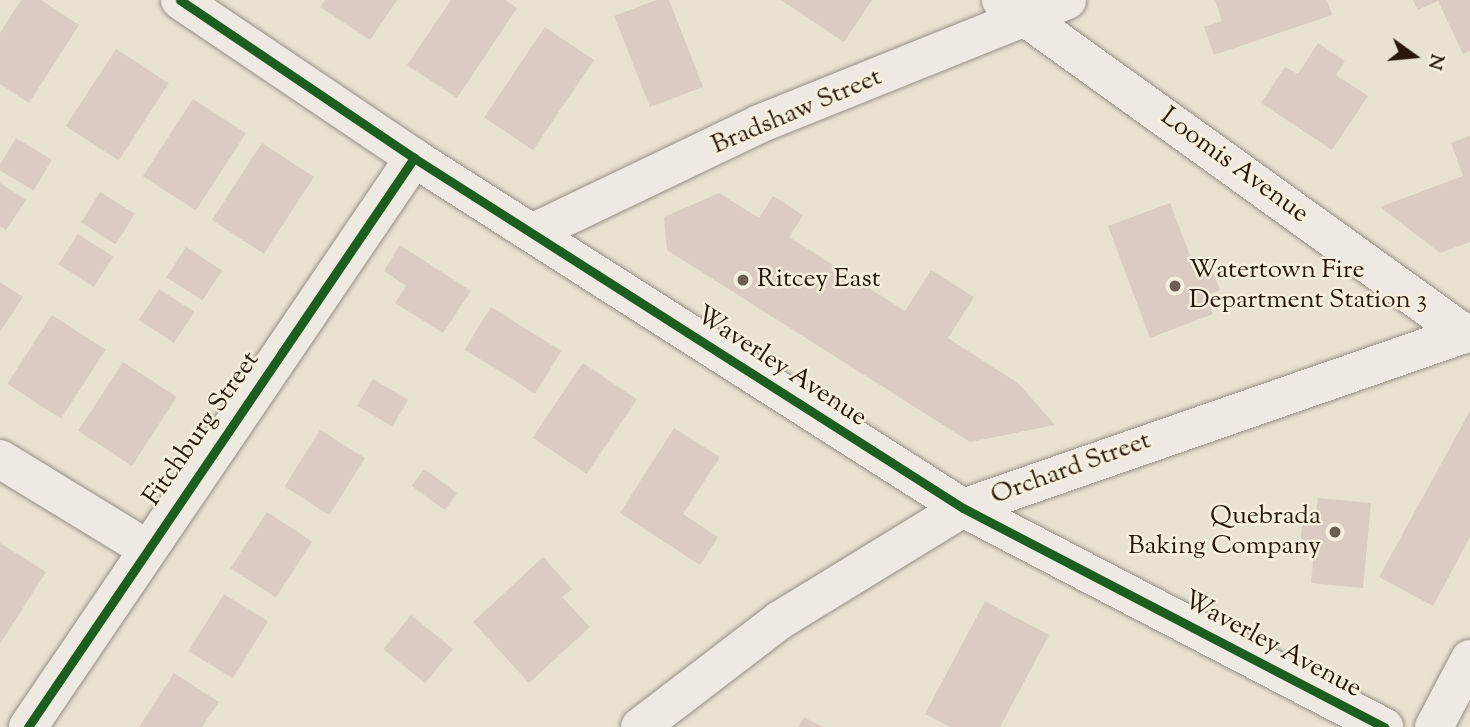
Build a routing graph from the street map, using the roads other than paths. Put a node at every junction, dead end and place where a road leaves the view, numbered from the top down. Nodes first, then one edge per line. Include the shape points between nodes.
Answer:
1 (180, 0) edge
2 (1067, 0) edge
3 (1015, 9) edge
4 (414, 158) junction
5 (532, 233) junction
6 (1467, 333) edge
7 (0, 459) edge
8 (963, 508) junction
9 (146, 548) junction
10 (1470, 659) edge
11 (28, 727) edge
12 (640, 727) edge
13 (1384, 727) edge
14 (1434, 727) edge

1 - 4 street, Waverley Avenue
2 - 3 street, Bradshaw Street
3 - 5 street, Bradshaw Street
3 - 6 street, Loomis Avenue
4 - 5 street, Waverley Avenue
4 - 9 street, Fitchburg Street
5 - 8 street, Waverley Avenue
6 - 8 street, Orchard Street
7 - 9 street
8 - 12 street, Orchard Street via 780,620
8 - 13 street, Waverley Avenue
9 - 11 street, Fitchburg Street
10 - 14 street

